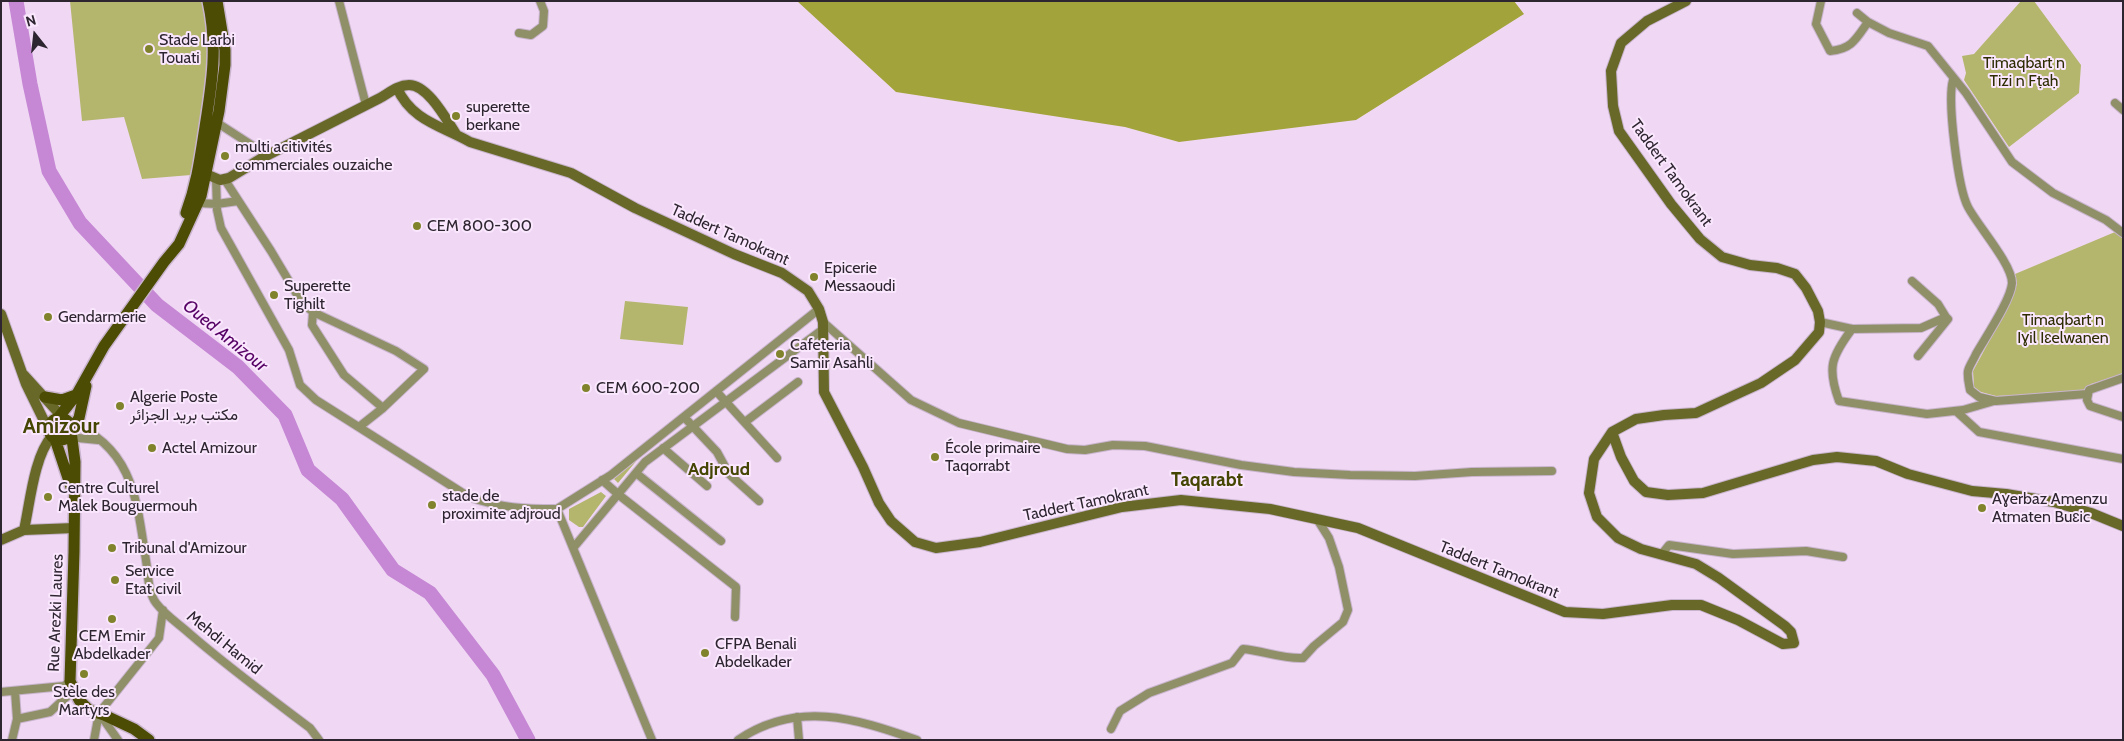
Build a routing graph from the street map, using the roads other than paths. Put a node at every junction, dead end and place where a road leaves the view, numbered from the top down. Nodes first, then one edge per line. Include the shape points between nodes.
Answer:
1 (208, 1) edge
2 (217, 1) edge
3 (340, 1) edge
4 (540, 1) edge
5 (1686, 1) edge
6 (1821, 1) edge
7 (1856, 13) dead end
8 (1868, 22) junction
9 (519, 33) dead end
10 (1953, 80) junction
11 (397, 88) junction
12 (2115, 103) dead end
13 (366, 105) junction
14 (2123, 110) edge
15 (216, 122) junction
16 (456, 134) junction
17 (268, 155) junction
18 (211, 176) junction
19 (238, 201) junction
20 (198, 203) junction
21 (217, 204) junction
22 (2123, 233) edge
23 (164, 262) junction
24 (1912, 281) dead end
25 (818, 309) junction
26 (313, 312) junction
27 (1, 314) edge
28 (1946, 317) junction
29 (1820, 322) junction
30 (822, 326) junction
31 (1852, 329) junction
32 (1918, 356) dead end
33 (24, 375) junction
34 (87, 378) junction
35 (2123, 378) edge
36 (798, 382) dead end
37 (716, 391) junction
38 (77, 394) junction
39 (2087, 394) junction
40 (45, 397) junction
41 (726, 401) junction
42 (1996, 401) junction
43 (382, 408) junction
44 (1956, 411) junction
45 (684, 417) junction
46 (2123, 417) edge
47 (745, 422) junction
48 (68, 426) junction
49 (359, 426) junction
50 (693, 426) junction
51 (1612, 432) junction
52 (52, 435) junction
53 (98, 440) junction
54 (663, 448) junction
55 (777, 458) dead end
56 (2123, 459) edge
57 (1552, 471) dead end
58 (636, 473) junction
59 (602, 480) junction
60 (707, 486) dead end
61 (619, 495) junction
62 (74, 500) junction
63 (759, 501) dead end
64 (557, 509) junction
65 (1317, 519) junction
66 (2123, 526) edge
67 (74, 528) junction
68 (24, 530) junction
69 (1, 540) edge
70 (720, 541) dead end
71 (574, 547) junction
72 (1661, 555) junction
73 (1842, 557) dead end
74 (163, 610) junction
75 (735, 617) dead end
76 (72, 686) junction
77 (15, 691) junction
78 (1, 692) edge
79 (99, 713) junction
80 (796, 717) junction
81 (18, 719) junction
82 (1110, 729) dead end
83 (12, 740) edge
84 (94, 740) edge
85 (118, 740) edge
86 (148, 740) edge
87 (319, 740) edge
88 (652, 740) edge
89 (738, 740) edge
90 (799, 740) edge
91 (916, 740) edge

1 - 18 main road via 213,30 214,75
2 - 15 main road via 225,65
3 - 13 street
4 - 9 street via 544,11 543,26 531,35
5 - 29 main road, Taddert Tamokrant via 1647,21 1621,43 1611,71 1613,106 1619,131 1671,204 1700,238 1722,257 1795,274 1818,311
6 - 8 street via 1816,24 1830,51 1844,49
7 - 8 street
8 - 10 street via 1900,38 1928,46
10 - 22 street via 2012,162 2053,193 2106,220
10 - 42 street via 1953,126 1967,205 2009,270 2012,283 1968,370 1970,390 1979,397
11 - 13 main road
11 - 16 main road, Taddert Tamokrant via 402,99 422,118
11 - 16 main road via 408,85 420,87 438,106
12 - 14 street
13 - 17 main road
15 - 17 street
15 - 18 main road
16 - 25 main road, Taddert Tamokrant via 470,142 571,173 634,208 782,273 808,291
17 - 18 main road
18 - 19 street
18 - 20 main road
18 - 21 street
18 - 23 main road via 183,221
19 - 21 street
19 - 26 street via 302,303
20 - 21 street
20 - 23 main road via 179,244
21 - 49 street via 221,228 288,350 300,385 316,400
23 - 34 main road via 104,346
24 - 28 street via 1938,304
25 - 30 main road, Taddert Tamokrant
25 - 37 street
26 - 43 street via 312,325 344,374
26 - 43 street via 396,351 424,369
27 - 33 main road
28 - 31 street via 1921,328
28 - 32 street via 1948,320
29 - 31 street
29 - 51 main road, Taddert Tamokrant via 1819,332 1795,360 1761,383 1696,413 1636,419
30 - 41 street
30 - 57 street via 910,400 959,423 1067,449 1145,446 1241,465 1350,475
30 - 65 main road, Taddert Tamokrant via 824,392 879,503 891,522 915,542 936,548 980,542 1122,507 1180,500 1270,509
31 - 44 street via 1836,350 1831,380 1839,401 1927,414
33 - 40 main road
33 - 52 main road
34 - 38 main road
34 - 48 main road via 80,413
35 - 39 street via 2093,388
36 - 47 street
37 - 41 street
37 - 45 street
38 - 40 main road via 62,400
38 - 48 main road
39 - 42 street
39 - 46 street via 2090,406
40 - 48 main road
41 - 47 street
41 - 50 street
42 - 44 street
43 - 49 street
44 - 56 street via 1980,432
45 - 50 street
45 - 59 street
47 - 55 street
48 - 52 main road via 62,440
48 - 52 main road via 51,423
48 - 53 street, Mehdi Hamid
48 - 53 street
48 - 62 main road, Rue Arezki Laures via 74,452
49 - 64 street via 469,497 518,509
50 - 54 street
50 - 63 street via 717,452 729,474
51 - 66 main road via 1634,481 1646,492 1668,495 1703,493 1813,460 1837,457 1876,461 1908,474 1972,491 2054,502
51 - 72 main road, Taddert Tamokrant via 1594,458 1589,493 1598,517 1618,538
52 - 62 main road, Rue Arezki Laures
52 - 68 main road via 40,458
53 - 74 street, Mehdi Hamid via 121,460 130,481 150,588 154,602
54 - 58 street
54 - 60 street
58 - 61 street
58 - 70 street
59 - 61 street
59 - 64 street
61 - 71 street
61 - 75 street via 736,587
62 - 67 main road, Rue Arezki Laures
64 - 71 street
65 - 72 main road, Taddert Tamokrant via 1358,528 1565,612 1602,614 1672,605 1701,605 1783,644 1794,643 1785,626 1719,578 1696,564
65 - 82 street via 1339,567 1348,610 1343,622 1303,658 1289,659 1243,649 1232,663 1149,693 1120,710
67 - 68 main road
67 - 76 main road, Rue Arezki Laures
68 - 69 main road
71 - 88 street
72 - 73 street via 1669,545 1733,554 1806,551
74 - 79 street via 159,638
74 - 87 street, Mehdi Hamid via 211,652 310,728
76 - 77 street
76 - 79 main road, Rue Arezki Laures via 89,710
76 - 81 street via 50,712
77 - 78 street
77 - 81 street
79 - 84 street
79 - 85 street
79 - 86 main road, Rue Arezki Laures via 134,729
80 - 89 street via 752,730
80 - 90 street
80 - 91 street via 846,719
81 - 83 street

